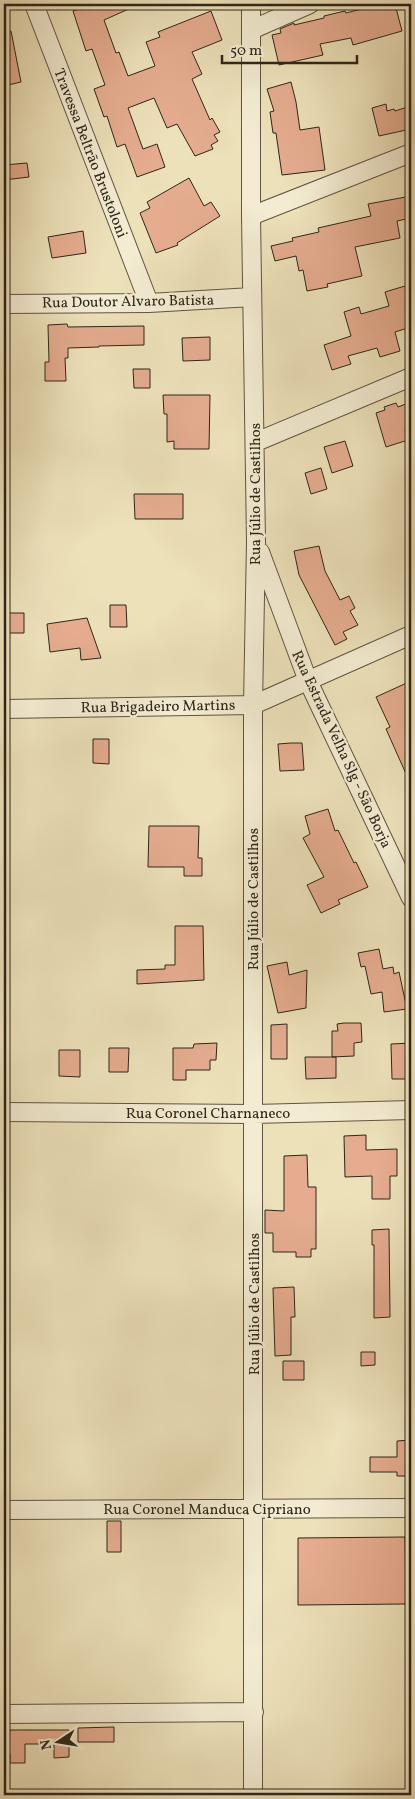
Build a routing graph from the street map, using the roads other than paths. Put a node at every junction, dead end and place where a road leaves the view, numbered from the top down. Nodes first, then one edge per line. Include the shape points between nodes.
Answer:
1 (34, 4) edge
2 (252, 4) edge
3 (310, 4) edge
4 (251, 30) junction
5 (411, 153) edge
6 (251, 216) junction
7 (252, 297) junction
8 (149, 303) junction
9 (4, 304) edge
10 (411, 376) edge
11 (256, 442) junction
12 (256, 542) junction
13 (411, 635) edge
14 (308, 681) junction
15 (253, 705) junction
16 (4, 708) edge
17 (411, 898) edge
18 (411, 1110) edge
19 (4, 1112) edge
20 (253, 1114) junction
21 (254, 1508) junction
22 (411, 1508) edge
23 (4, 1510) edge
24 (254, 1712) junction
25 (4, 1714) edge
26 (254, 1795) edge

1 - 8 street, Travessa Beltrão Brustoloni
2 - 4 street, Rua Júlio de Castilhos
3 - 4 street
4 - 6 street, Rua Júlio de Castilhos
5 - 6 street
6 - 7 street, Rua Júlio de Castilhos
7 - 8 street, Rua Doutor Alvaro Batista
7 - 11 street, Rua Júlio de Castilhos
8 - 9 street, Rua Doutor Alvaro Batista
10 - 11 street
11 - 12 street, Rua Júlio de Castilhos
12 - 14 street, Rua Estrada Velha Slg - São Borja
12 - 15 street, Rua Júlio de Castilhos
13 - 14 street, Rua Brigadeiro Martins
14 - 15 street, Rua Brigadeiro Martins
14 - 17 street, Rua Estrada Velha Slg - São Borja
15 - 16 street, Rua Brigadeiro Martins
15 - 20 street, Rua Júlio de Castilhos
18 - 20 street, Rua Coronel Charnaneco
19 - 20 street, Rua Coronel Charnaneco
20 - 21 street, Rua Júlio de Castilhos
21 - 22 street, Rua Coronel Manduca Cipriano
21 - 23 street, Rua Coronel Manduca Cipriano
21 - 24 street, Rua Júlio de Castilhos
24 - 25 street
24 - 26 street, Rua Júlio de Castilhos

